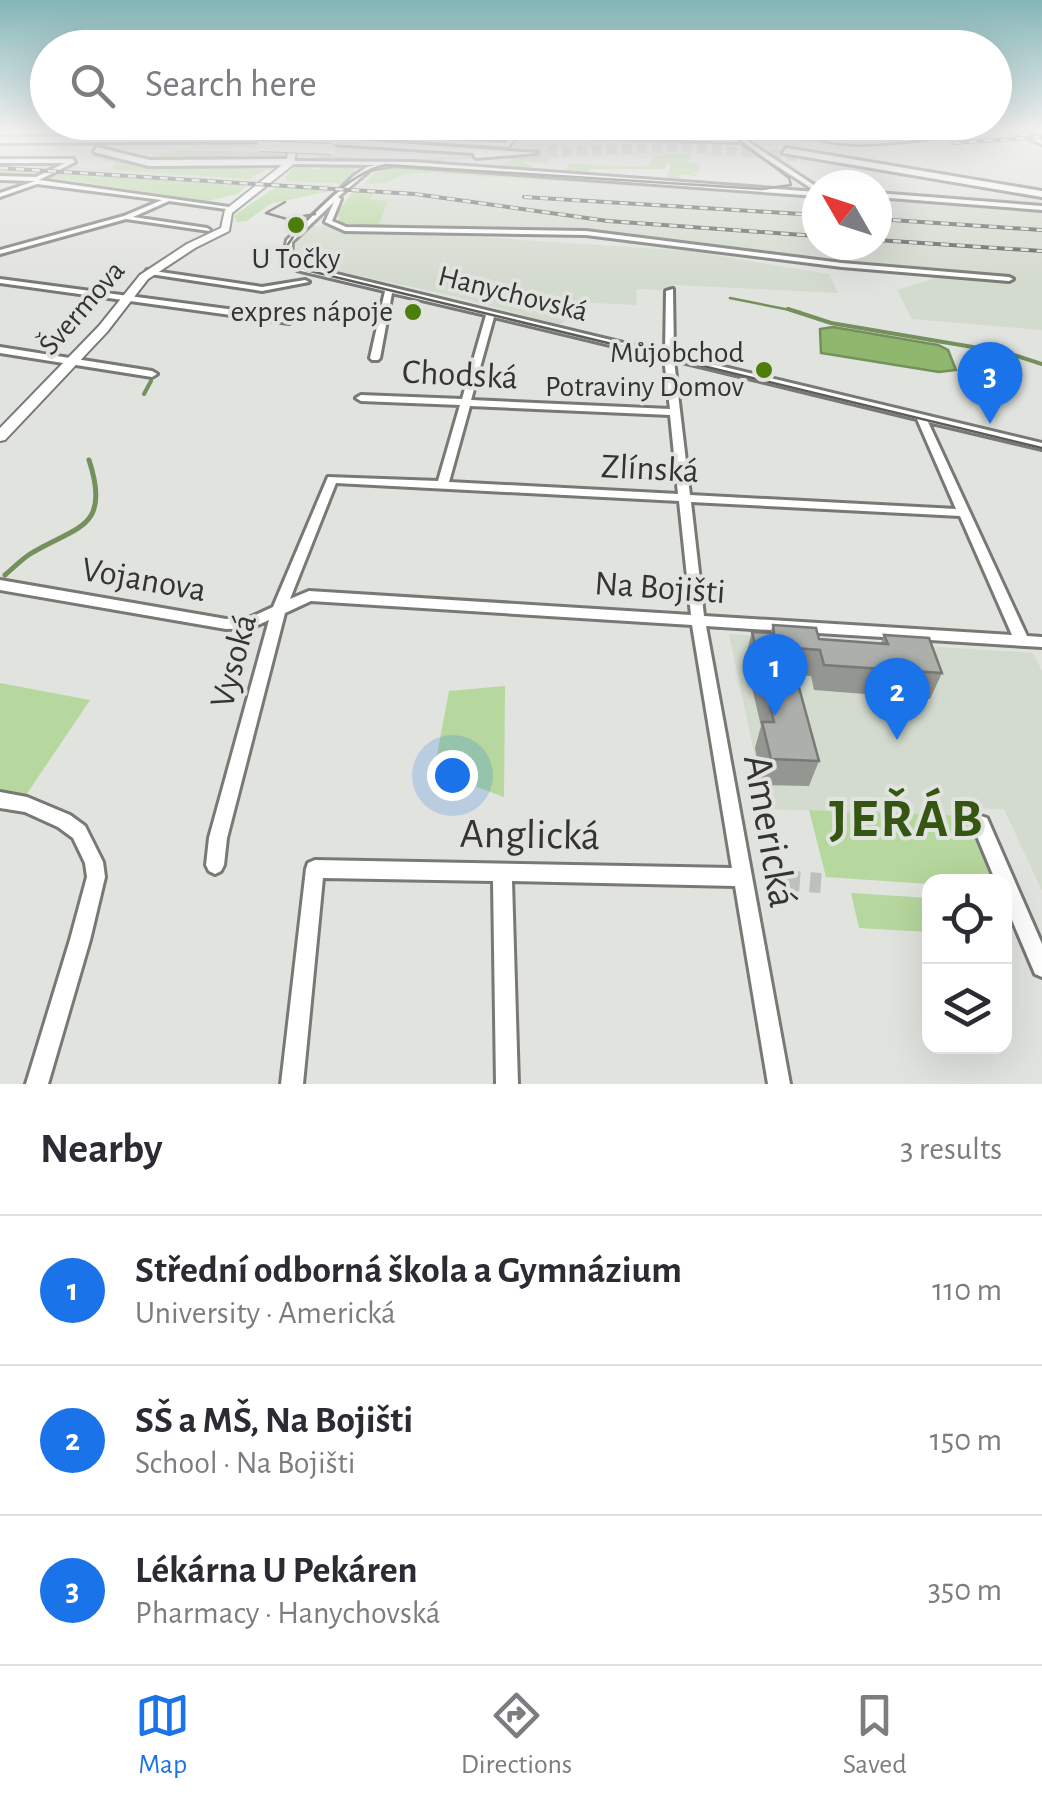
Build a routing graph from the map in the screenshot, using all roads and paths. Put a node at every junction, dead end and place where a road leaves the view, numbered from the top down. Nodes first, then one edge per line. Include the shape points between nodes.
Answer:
1 (33, 182) edge
2 (47, 182) edge
3 (268, 182) edge
4 (354, 182) edge
5 (645, 182) edge
6 (783, 182) edge
7 (954, 182) edge
8 (960, 182) edge
9 (783, 188) junction
10 (802, 190) edge
11 (802, 190) edge
12 (0, 195) edge
13 (1042, 196) edge
14 (336, 197) junction
15 (892, 198) edge
16 (169, 200) junction
17 (233, 208) junction
18 (1042, 208) edge
19 (126, 217) junction
20 (208, 230) dead end
21 (0, 252) edge
22 (150, 272) junction
23 (1009, 279) dead end
24 (0, 281) edge
25 (305, 282) dead end
26 (389, 290) junction
27 (670, 290) dead end
28 (126, 299) junction
29 (492, 314) junction
30 (289, 320) dead end
31 (0, 350) edge
32 (669, 357) junction
33 (375, 358) dead end
34 (71, 364) junction
35 (152, 374) dead end
36 (362, 398) dead end
37 (463, 403) junction
38 (676, 412) junction
39 (922, 417) junction
40 (0, 437) edge
41 (1042, 446) edge
42 (332, 480) joint
43 (442, 486) junction
44 (683, 498) junction
45 (965, 513) junction
46 (0, 586) edge
47 (278, 612) junction
48 (698, 620) junction
49 (1022, 641) junction
50 (1042, 642) edge
51 (0, 800) edge
52 (981, 824) dead end
53 (215, 865) dead end
54 (502, 871) junction
55 (743, 877) junction
56 (1042, 968) edge
57 (37, 1084) edge
58 (292, 1084) edge
59 (507, 1084) edge
60 (779, 1084) edge

1 - 12 street
2 - 16 street
3 - 17 street, Švermova
4 - 14 street, Hanychovská
5 - 9 street
6 - 9 street
7 - 13 highway
8 - 13 highway
9 - 10 street
9 - 11 street
14 - 23 street via 340,202 328,222 352,230 586,233
14 - 26 street, Hanychovská via 289,240 287,259
15 - 18 street
16 - 17 street
16 - 19 street
17 - 22 street, Švermova via 226,229
19 - 20 street
19 - 21 street
22 - 25 street via 262,289
22 - 28 street, Švermova
24 - 28 street
26 - 29 street, Hanychovská
26 - 33 street
27 - 32 street, Americká
28 - 30 street
28 - 34 street, Švermova
29 - 32 street, Hanychovská
29 - 37 street
31 - 34 street
32 - 38 street, Americká
32 - 39 street, Hanychovská
34 - 35 street
34 - 40 street, Švermova
36 - 37 street, Chodská
37 - 38 street, Chodská
37 - 43 street
38 - 44 street, Americká
39 - 41 street, Hanychovská
39 - 45 street
42 - 43 street, Zlínská
42 - 47 street, Vysoká
43 - 44 street, Zlínská
44 - 45 street, Zlínská
44 - 48 street, Americká
45 - 49 street
46 - 47 street, Vojanova via 226,624
47 - 48 street, Na Bojišti via 309,596
47 - 53 street, Vysoká
48 - 49 street, Na Bojišti
48 - 55 street, Americká
49 - 50 street, Na Bojišti
51 - 57 street via 27,805 79,832 96,877
52 - 56 street
54 - 55 street, Anglická
54 - 58 street, Anglická via 315,869
54 - 59 street
55 - 60 street, Americká

